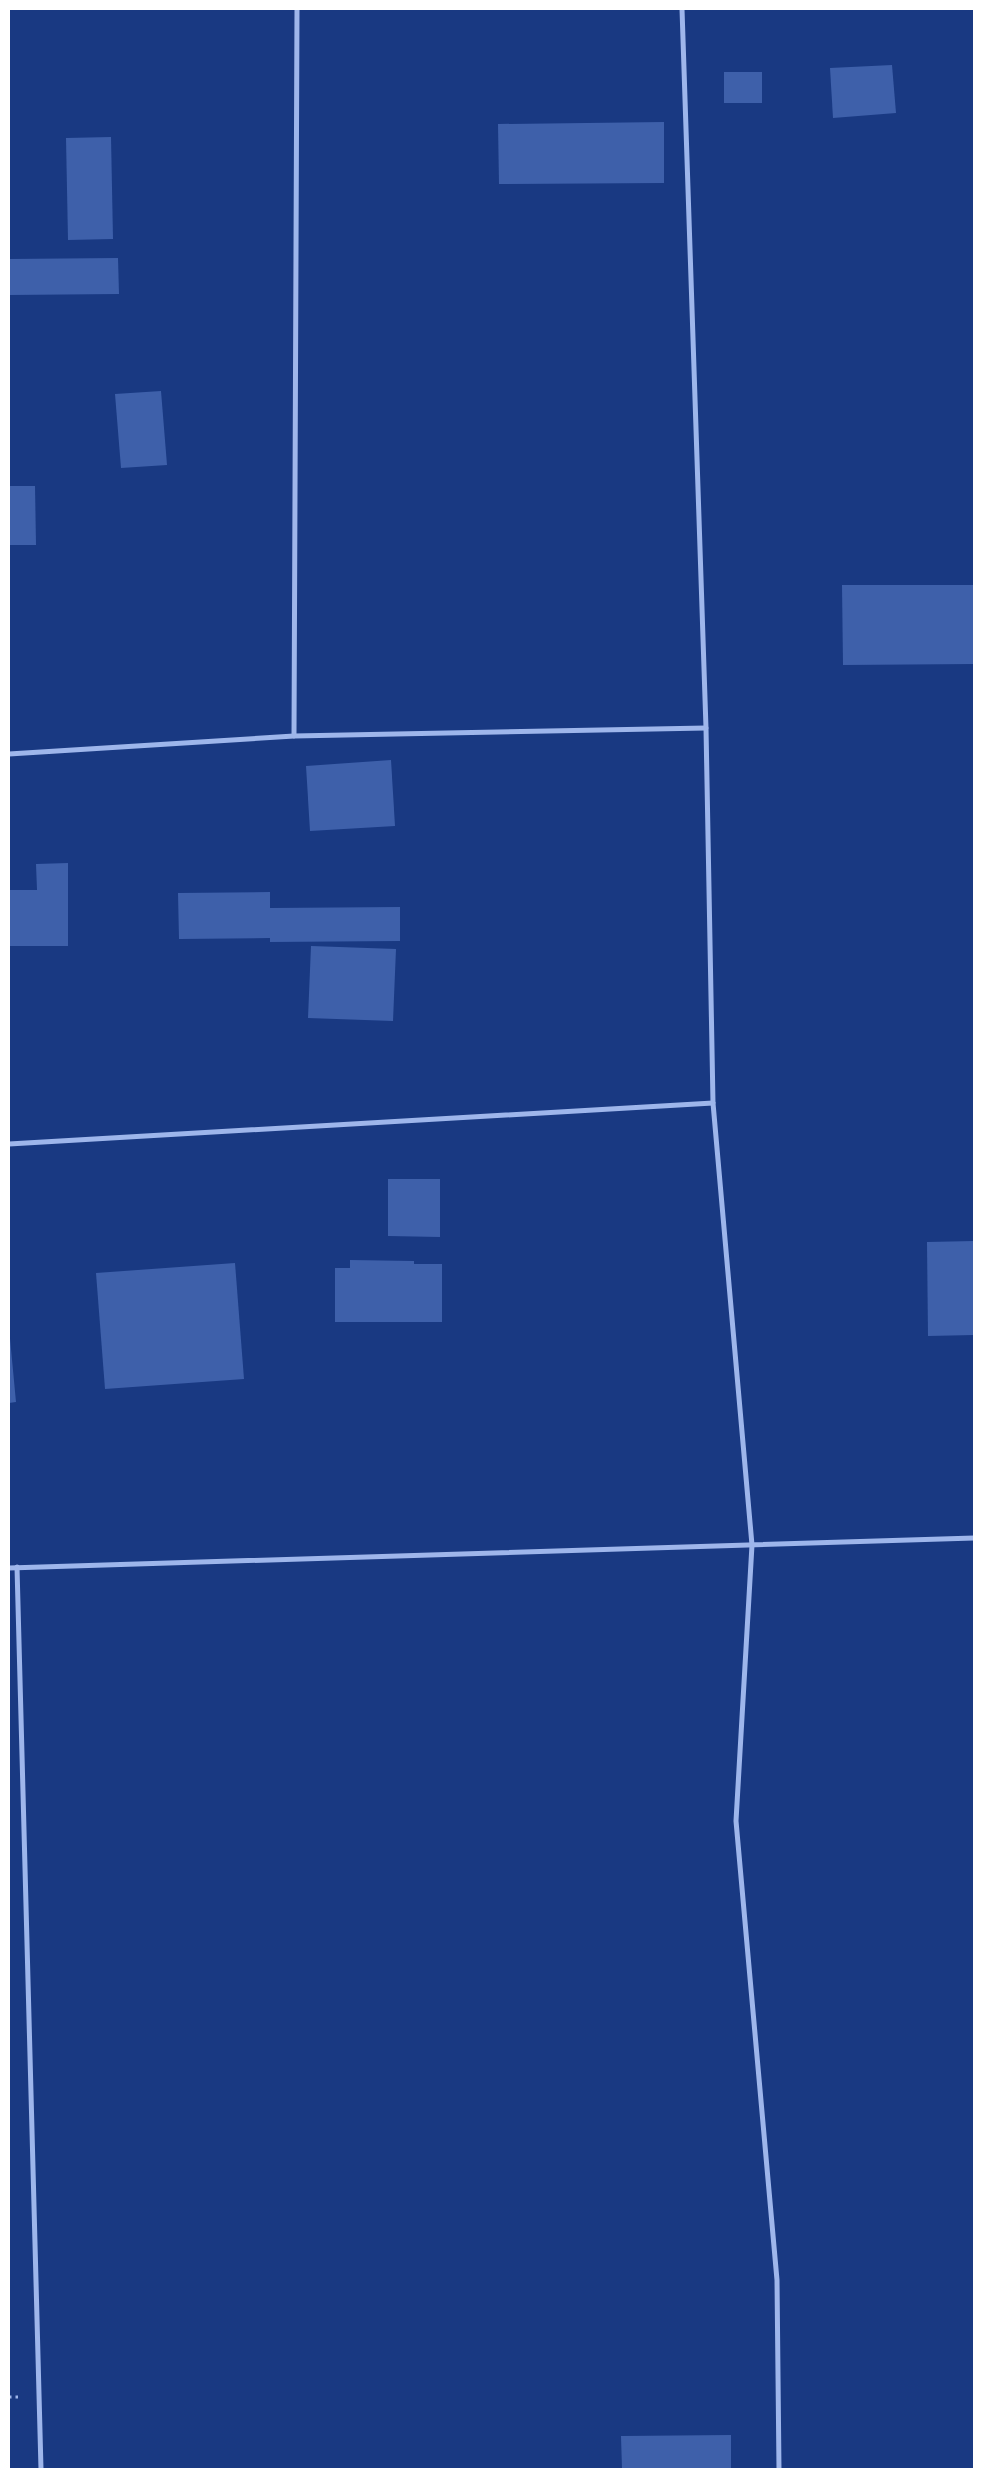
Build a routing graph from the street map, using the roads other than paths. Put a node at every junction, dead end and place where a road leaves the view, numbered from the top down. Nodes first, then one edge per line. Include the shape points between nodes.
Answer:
1 (297, 9) edge
2 (682, 9) edge
3 (706, 728) junction
4 (294, 736) junction
5 (9, 754) edge
6 (713, 1103) junction
7 (9, 1144) edge
8 (974, 1538) edge
9 (752, 1545) junction
10 (17, 1567) junction
11 (9, 1568) edge
12 (42, 2469) edge
13 (780, 2469) edge

1 - 4 street
2 - 3 street
3 - 4 street
3 - 6 street
4 - 5 street
6 - 7 street
6 - 9 street
8 - 9 street
9 - 10 street
9 - 13 street via 736,1821 777,2280
10 - 11 street
10 - 12 street

